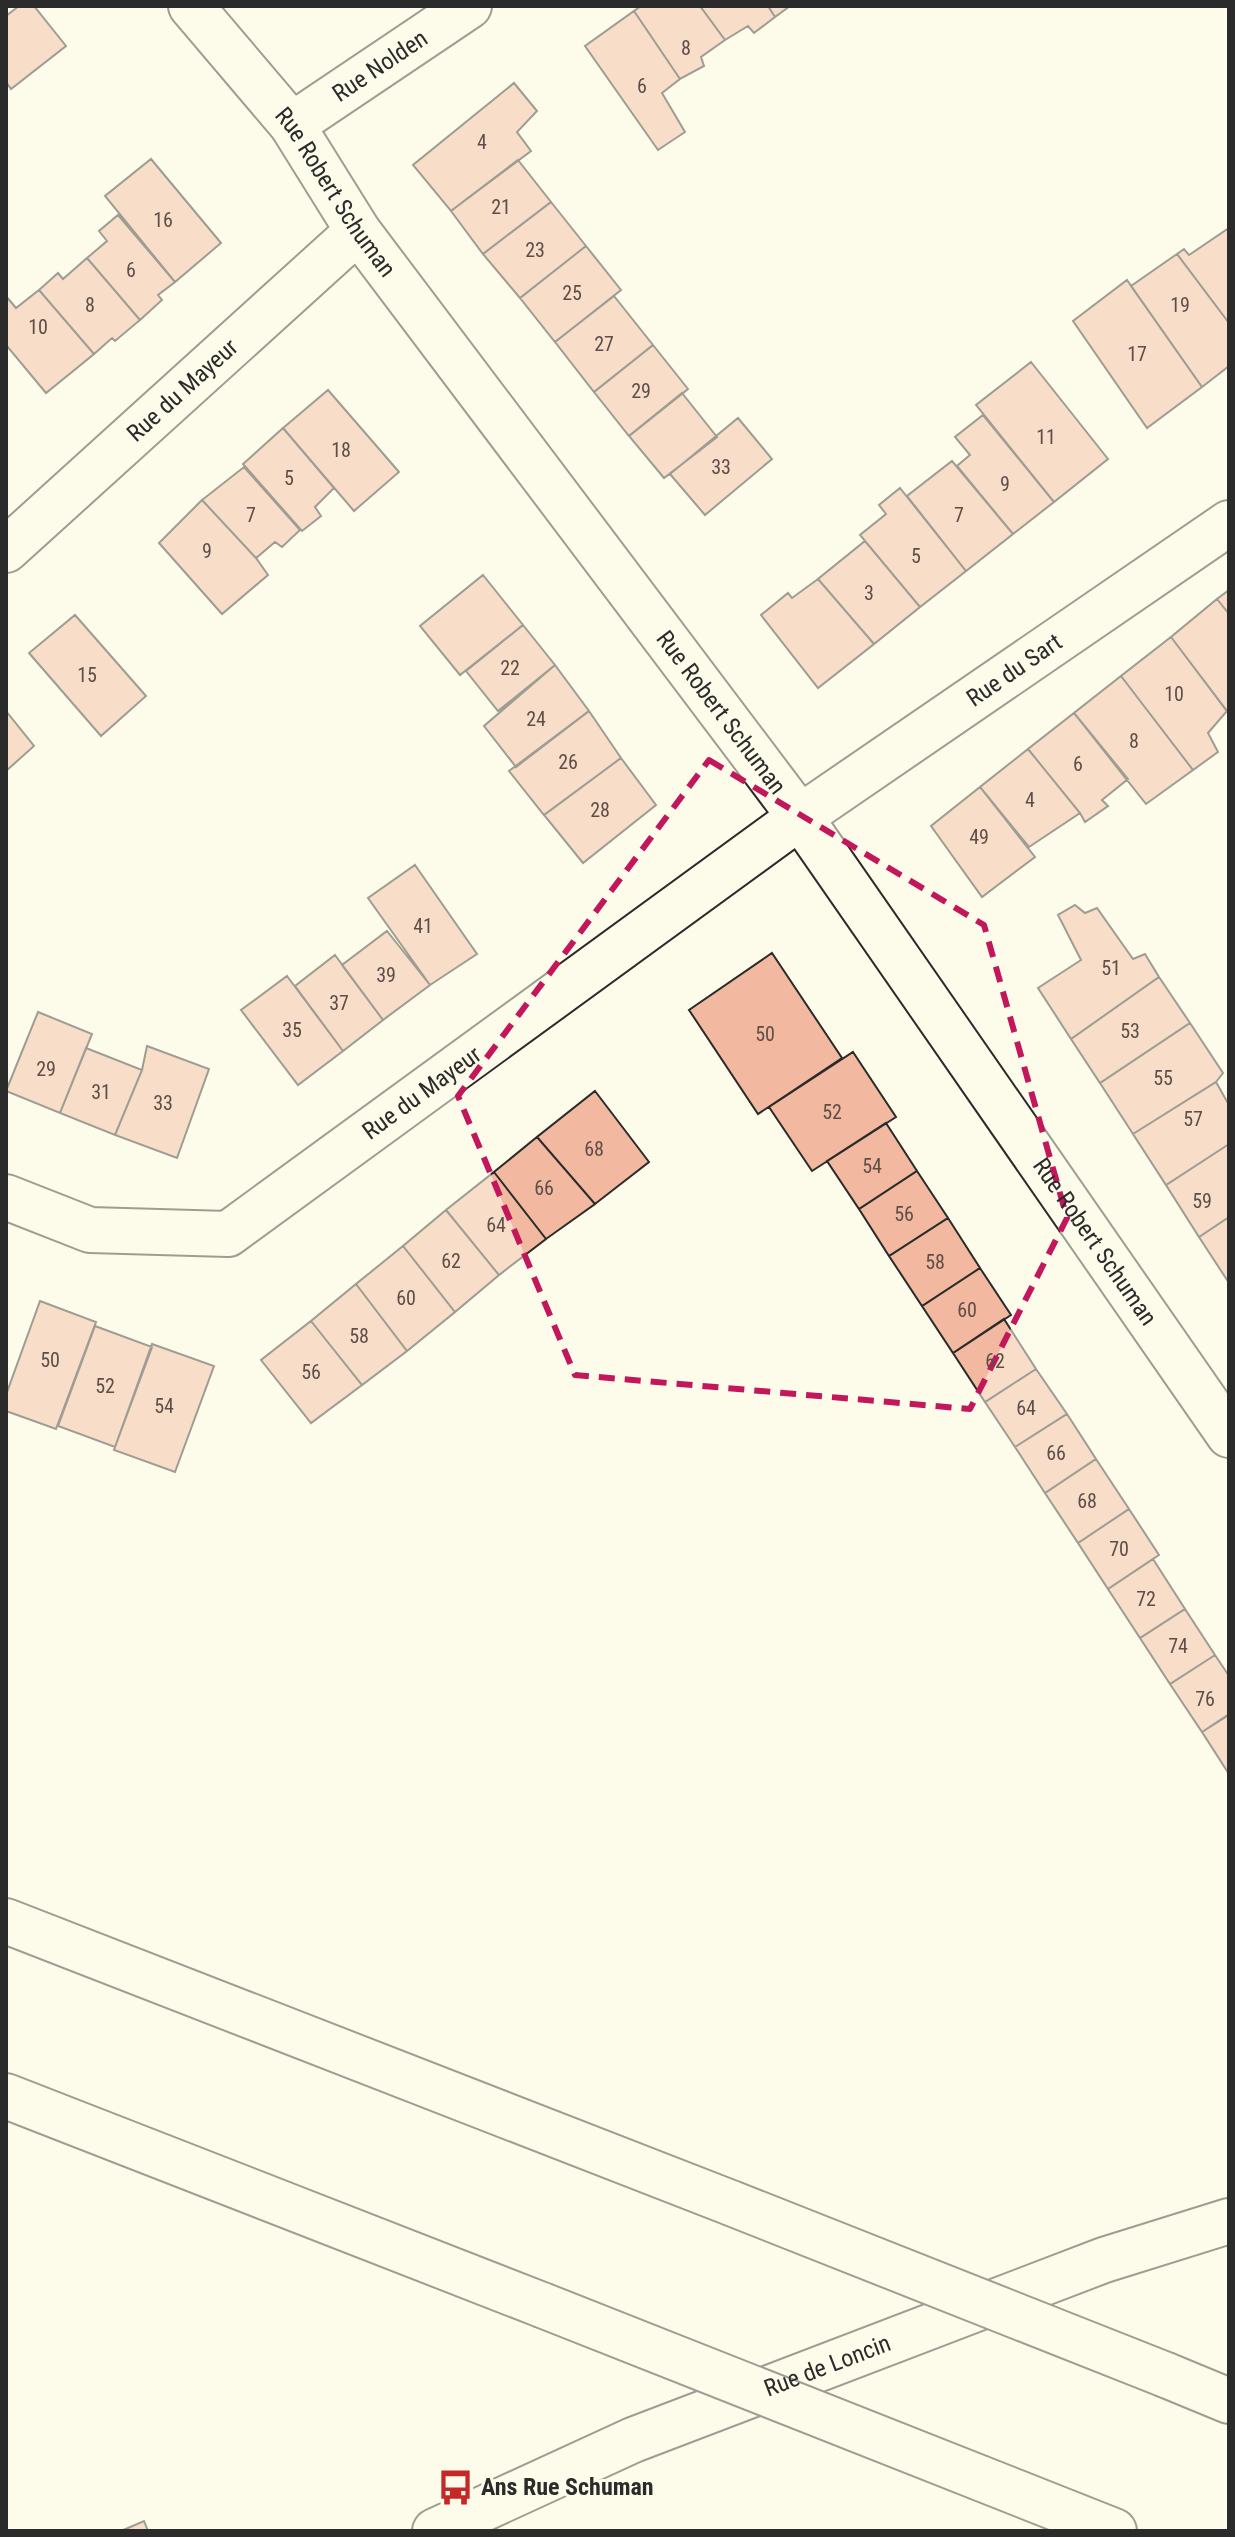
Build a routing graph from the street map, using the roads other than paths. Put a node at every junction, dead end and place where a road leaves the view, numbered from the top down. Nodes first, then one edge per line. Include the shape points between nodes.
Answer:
1 (191, 6) edge
2 (469, 6) edge
3 (292, 125) junction
4 (358, 231) junction
5 (1229, 523) edge
6 (6, 550) edge
7 (800, 817) junction
8 (6, 1197) edge
9 (1229, 1435) edge
10 (6, 1921) edge
11 (6, 2096) edge
12 (1229, 2221) edge
13 (1229, 2401) edge
14 (435, 2531) edge
15 (1114, 2531) edge

1 - 3 main road, Rue Robert Schuman
2 - 3 main road, Rue Nolden
3 - 4 main road, Rue Robert Schuman
4 - 6 main road, Rue du Mayeur
4 - 7 main road, Rue Robert Schuman
5 - 7 main road, Rue du Sart
7 - 8 main road, Rue du Mayeur via 228,1234 90,1230
7 - 9 main road, Rue Robert Schuman
10 - 13 main road, bridge
11 - 15 main road, bridge
12 - 14 main road, Rue de Loncin via 1104,2260 633,2440

